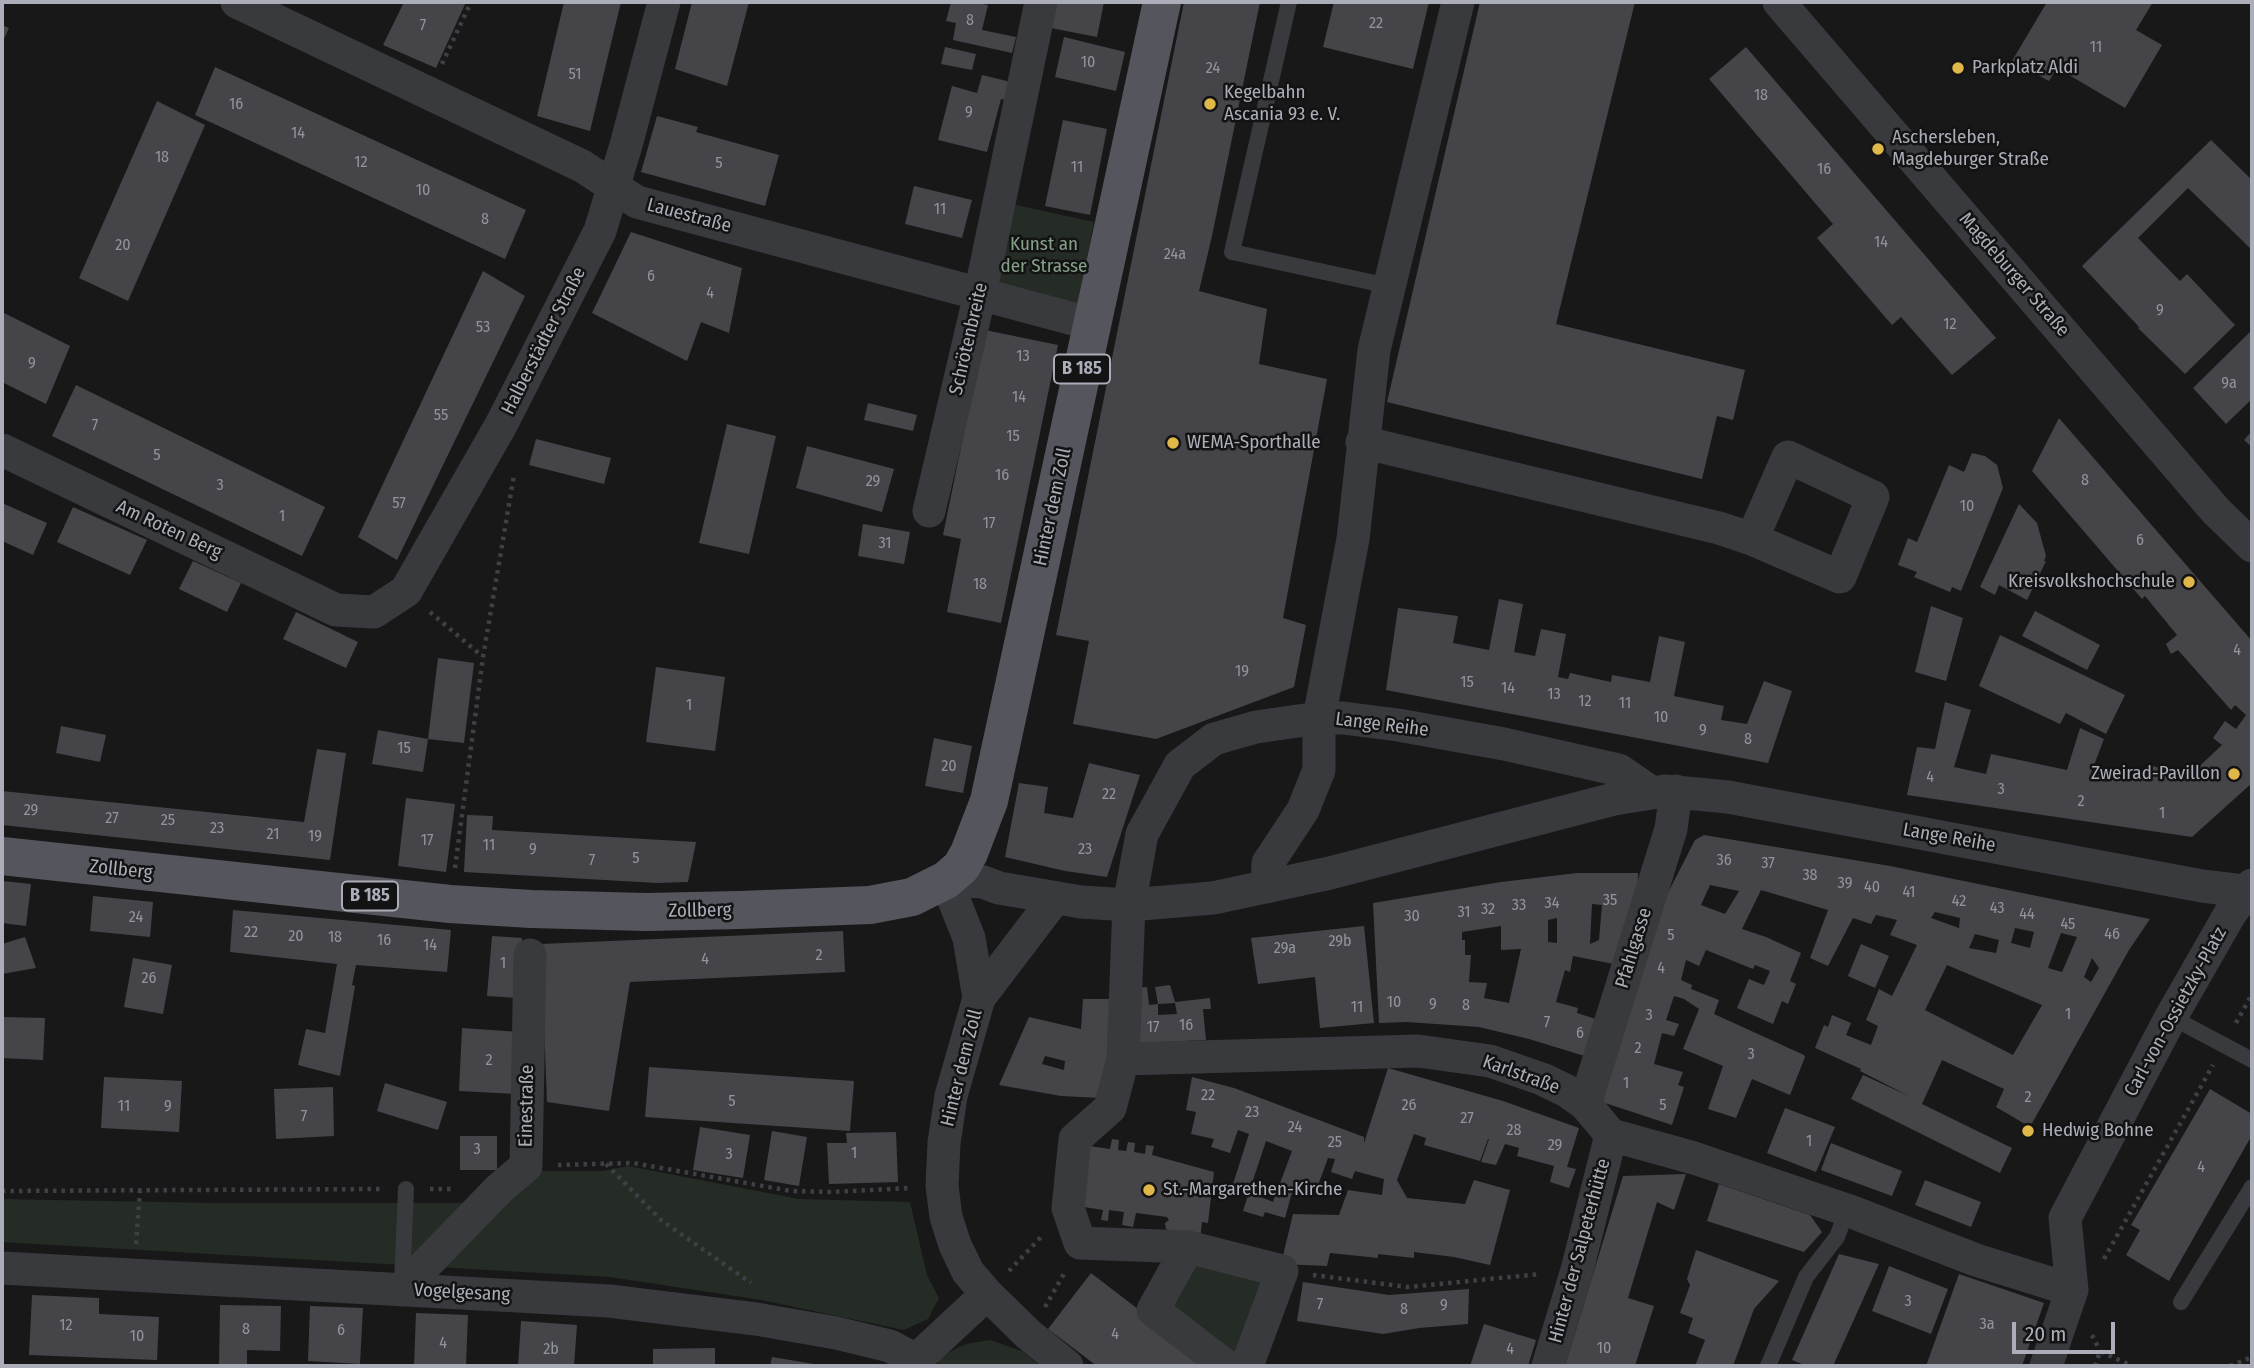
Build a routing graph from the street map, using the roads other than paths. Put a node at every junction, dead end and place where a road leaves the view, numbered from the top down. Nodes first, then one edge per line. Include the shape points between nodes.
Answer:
1 (237, 2) edge
2 (664, 2) edge
3 (1041, 2) edge
4 (1162, 2) edge
5 (1289, 2) edge
6 (1458, 2) edge
7 (1779, 2) edge
8 (613, 187) junction
9 (1389, 286) junction
10 (980, 294) junction
11 (1092, 324) junction
12 (1362, 442) junction
13 (2, 450) edge
14 (929, 511) dead end
15 (1752, 538) dead end
16 (2252, 546) edge
17 (336, 610) joint
18 (1319, 718) junction
19 (1664, 791) junction
20 (2, 856) edge
21 (946, 880) junction
22 (1267, 887) junction
23 (2250, 890) edge
24 (1055, 898) junction
25 (1129, 905) junction
26 (530, 955) dead end
27 (979, 998) junction
28 (2171, 1017) junction
29 (1122, 1059) junction
30 (2252, 1060) edge
31 (1585, 1104) junction
32 (1611, 1135) junction
33 (2252, 1187) edge
34 (406, 1189) road end
35 (1847, 1210) junction
36 (1188, 1247) junction
37 (2, 1268) edge
38 (401, 1290) junction
39 (2072, 1290) junction
40 (986, 1294) junction
41 (2181, 1302) dead end
42 (915, 1363) edge
43 (1067, 1366) edge
44 (1226, 1366) edge
45 (1247, 1366) edge
46 (1548, 1366) edge
47 (1768, 1366) edge
48 (2046, 1366) edge

1 - 8 street, Lauestraße via 582,166
2 - 8 street, Halberstädter Straße
3 - 10 street, Schrötenbreite
4 - 11 main road, Hinter dem Zoll / B 185
5 - 9 lane via 1232,252
6 - 9 street
7 - 16 street, Magdeburger Straße via 2216,511
8 - 10 street, Lauestraße via 637,202
8 - 17 street, Halberstädter Straße via 600,231 501,425 406,591 374,612
9 - 12 street via 1374,350
10 - 11 street, Lauestraße
10 - 14 street, Schrötenbreite
11 - 21 main road, Hinter dem Zoll / B 185 via 989,801 970,853
12 - 15 street
12 - 18 street via 1353,538
13 - 17 street, Am Roten Berg
18 - 19 street, Lange Reihe via 1398,725 1517,747 1619,770
18 - 22 street via 1319,770 1303,810 1268,863
18 - 25 street, Lange Reihe via 1256,727 1214,739 1180,765 1142,834
19 - 22 street, Lange Reihe via 1614,799
19 - 23 street, Lange Reihe via 1728,797
19 - 31 street, Pfahlgasse via 1671,829
20 - 21 main road, Zollberg / B 185 via 450,904 646,912 870,905 903,899
21 - 24 street, Lange Reihe via 983,882
21 - 27 street, Hinter dem Zoll via 969,939
22 - 25 street, Lange Reihe via 1213,898
23 - 28 street, Carl-von-Ossietzky-Platz via 2230,914
24 - 25 street, Lange Reihe
24 - 27 street, Hinter dem Zoll
25 - 29 street
26 - 38 street, Einestraße via 526,1166
27 - 40 street, Hinter dem Zoll via 951,1096 942,1186 955,1245
28 - 30 lane
28 - 39 street, Carl-von-Ossietzky-Platz via 2065,1218
29 - 31 street, Karlstraße via 1418,1051 1504,1066 1542,1079
29 - 36 street via 1110,1108 1075,1139 1068,1208 1080,1243
31 - 32 street, Karlstraße
32 - 35 street
32 - 46 street, Hinter der Salpeterhütte
33 - 41 lane
34 - 38 lane
35 - 39 street via 1976,1260
35 - 47 lane via 1836,1237 1806,1277
36 - 44 street via 1153,1310
36 - 45 street via 1282,1271
37 - 38 street, Vogelgesang
38 - 42 street, Vogelgesang via 609,1301 756,1319 890,1346
39 - 48 street
40 - 42 street
40 - 43 street, Hinter dem Zoll

